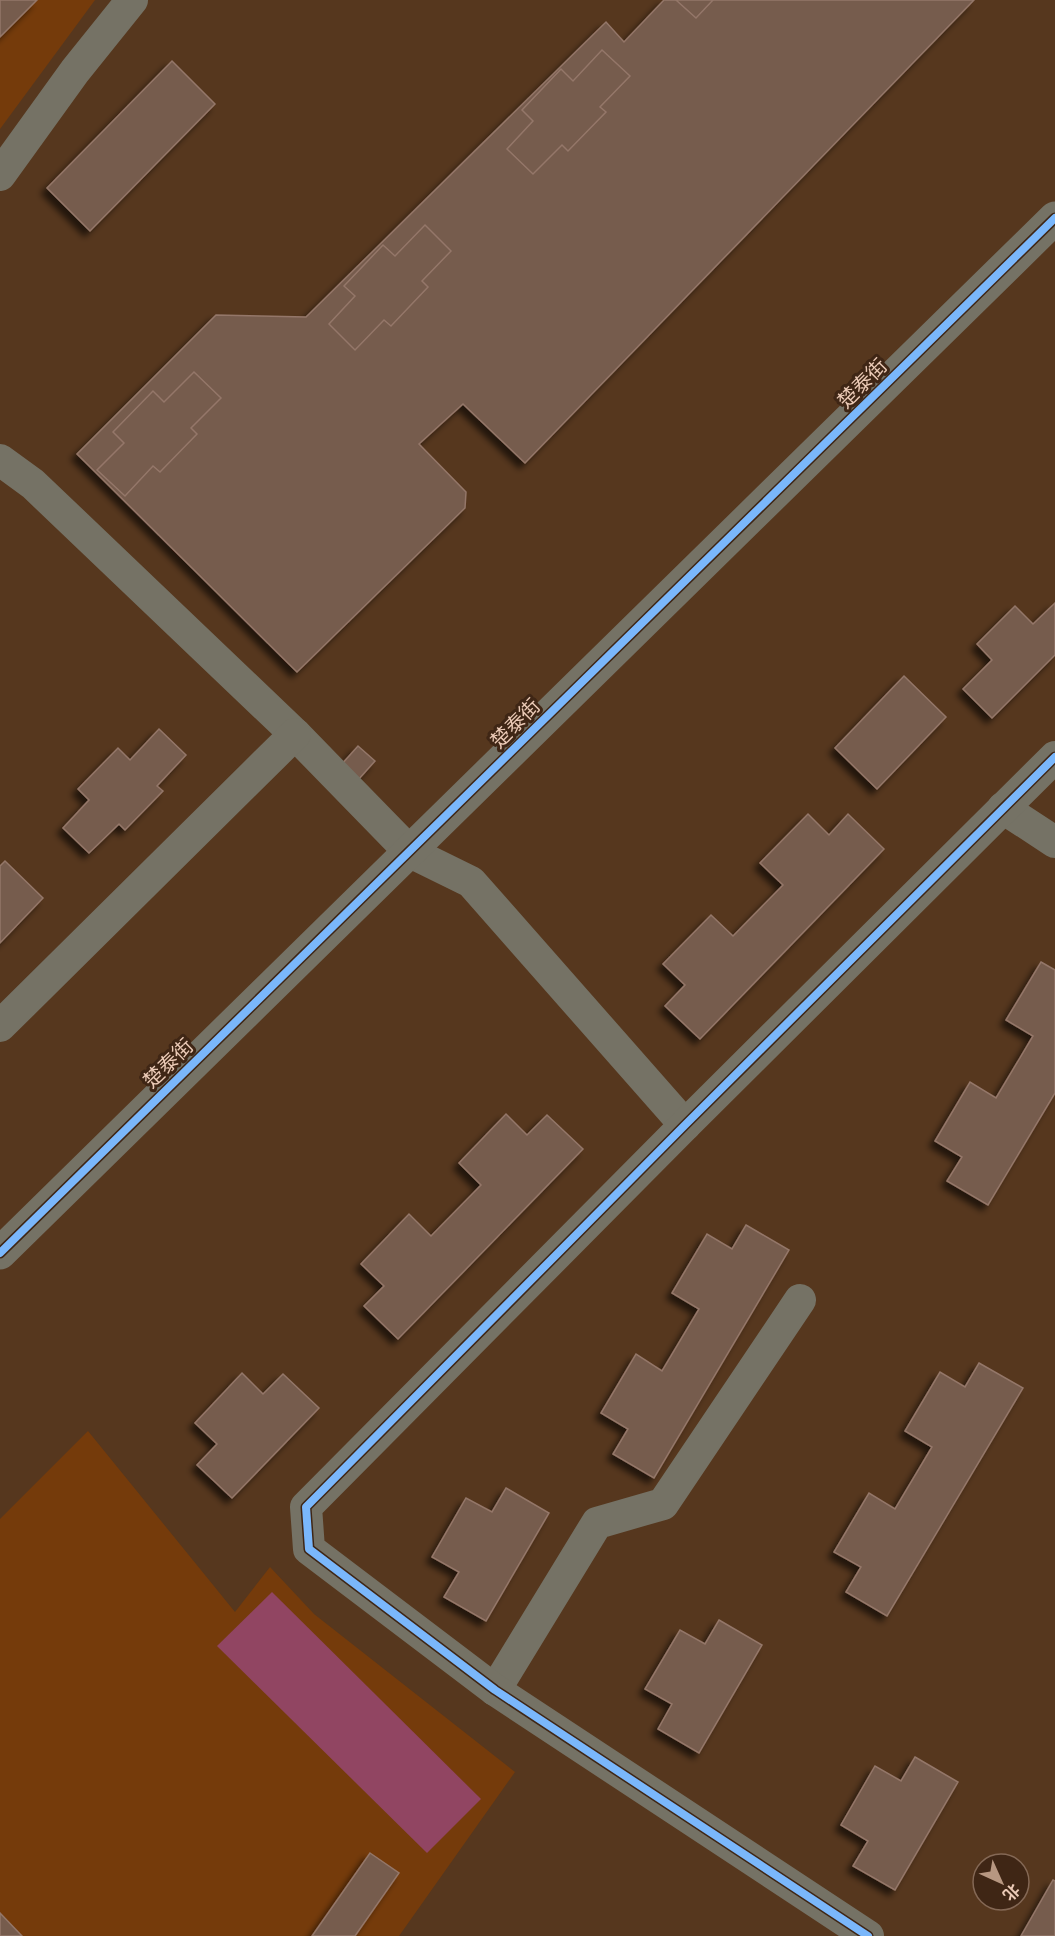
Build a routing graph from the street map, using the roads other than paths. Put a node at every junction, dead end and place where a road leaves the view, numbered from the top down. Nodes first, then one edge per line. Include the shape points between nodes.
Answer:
1 (132, 0) edge
2 (0, 175) edge
3 (1055, 218) edge
4 (0, 460) edge
5 (295, 734) junction
6 (1055, 757) edge
7 (1003, 808) junction
8 (1055, 842) edge
9 (410, 852) junction
10 (0, 1026) edge
11 (685, 1125) junction
12 (0, 1253) edge
13 (800, 1300) dead end
14 (495, 1690) junction
15 (868, 1936) edge

1 - 2 street
3 - 9 street, 楚泰街
4 - 5 street via 33,484
5 - 9 street
5 - 10 street
6 - 7 street
7 - 8 street
7 - 11 street
9 - 11 street via 471,882
9 - 12 street, 楚泰街
11 - 14 street via 306,1507 309,1549
13 - 14 street via 663,1504 597,1523
14 - 15 street

